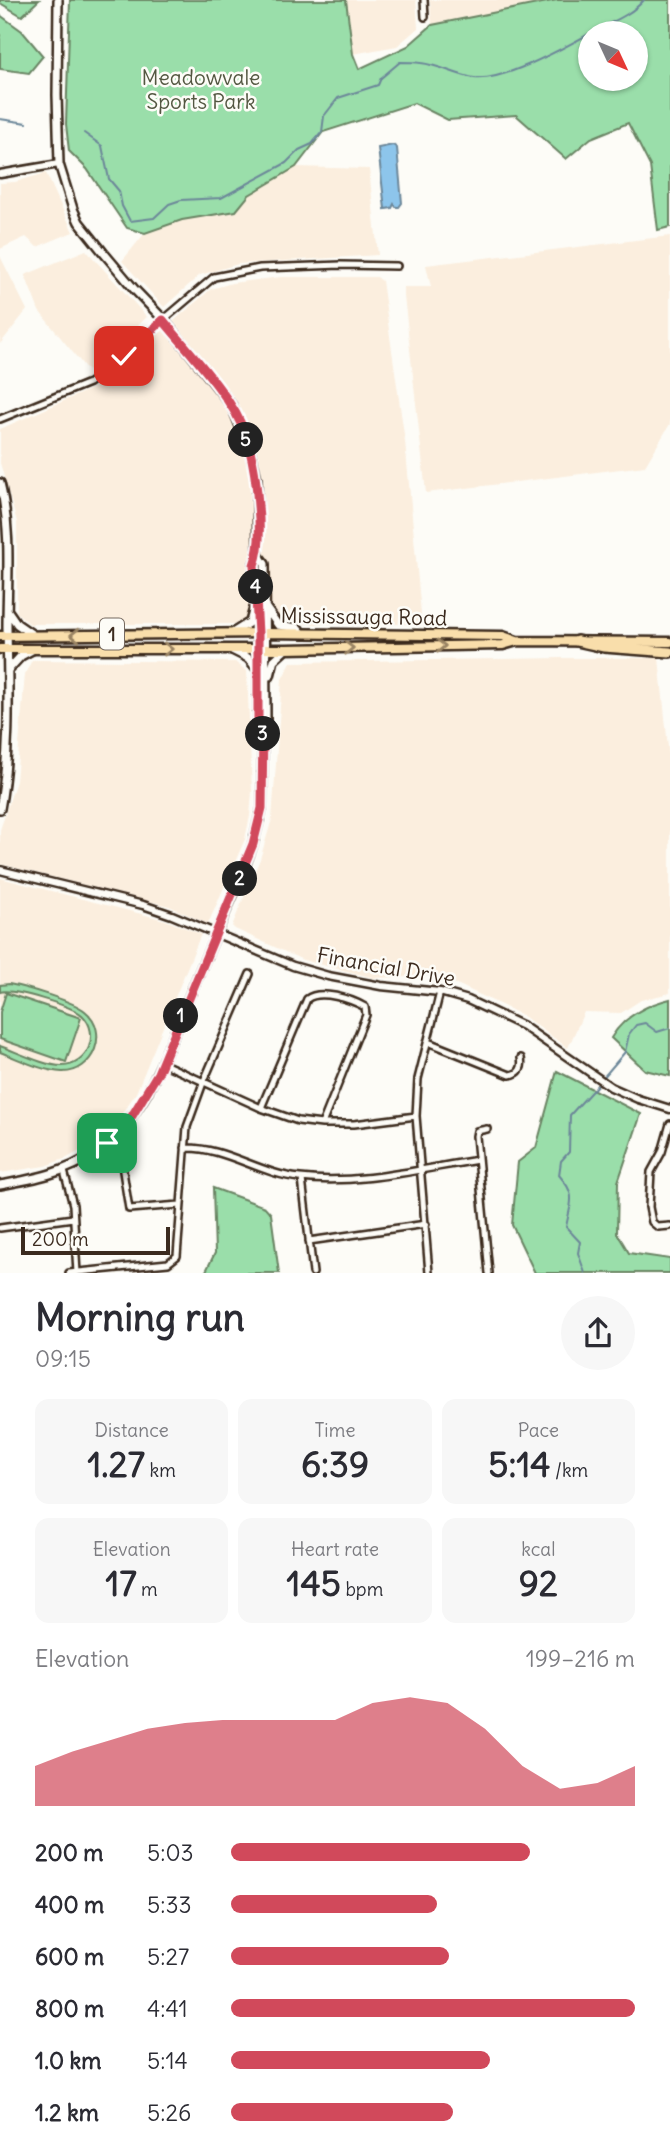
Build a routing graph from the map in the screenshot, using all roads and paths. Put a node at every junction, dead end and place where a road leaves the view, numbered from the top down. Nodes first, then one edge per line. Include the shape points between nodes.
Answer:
1 (58, 0) edge
2 (424, 0) edge
3 (425, 17) dead end
4 (59, 164) junction
5 (0, 174) edge
6 (397, 266) dead end
7 (163, 320) junction
8 (0, 419) edge
9 (0, 483) edge
10 (258, 555) junction
11 (257, 601) junction
12 (265, 607) junction
13 (7, 611) junction
14 (232, 633) junction
15 (262, 633) junction
16 (302, 633) junction
17 (4, 635) edge
18 (33, 635) junction
19 (517, 641) junction
20 (577, 641) junction
21 (670, 642) edge
22 (35, 649) junction
23 (230, 649) junction
24 (262, 649) junction
25 (286, 649) junction
26 (4, 650) edge
27 (670, 652) edge
28 (8, 671) junction
29 (258, 671) junction
30 (266, 686) junction
31 (263, 726) junction
32 (0, 809) edge
33 (0, 870) edge
34 (216, 934) junction
35 (250, 974) dead end
36 (440, 992) junction
37 (428, 1042) junction
38 (521, 1058) dead end
39 (162, 1063) junction
40 (203, 1083) junction
41 (261, 1108) junction
42 (670, 1109) edge
43 (416, 1116) junction
44 (322, 1124) junction
45 (670, 1124) edge
46 (487, 1129) dead end
47 (185, 1148) junction
48 (661, 1154) junction
49 (670, 1156) edge
50 (478, 1160) junction
51 (122, 1165) dead end
52 (420, 1168) junction
53 (64, 1171) junction
54 (302, 1179) junction
55 (0, 1185) edge
56 (180, 1205) junction
57 (73, 1218) junction
58 (426, 1224) junction
59 (670, 1226) edge
60 (0, 1228) edge
61 (309, 1241) junction
62 (77, 1272) edge
63 (69, 1273) edge
64 (313, 1273) edge
65 (429, 1273) edge
66 (489, 1273) edge

1 - 4 main road
2 - 3 street
4 - 5 street
4 - 7 main road via 79,222
6 - 7 street via 260,268 214,276
7 - 8 street via 89,383
7 - 10 main road via 232,406 242,428 257,479
9 - 13 main road via 7,521
10 - 11 main road via 254,565
10 - 12 main road via 265,564
11 - 14 main road via 250,622
11 - 15 main road
12 - 15 main road
12 - 16 main road via 278,625
13 - 17 main road
13 - 18 main road
14 - 15 main road, Mississauga Road / 1
14 -> 18 main road, Mississauga Road / 1
15 - 16 main road, Mississauga Road / 1
15 - 24 main road
16 - 19 main road, Mississauga Road / 1 via 503,636
17 - 18 main road, Mississauga Road / 1
17 - 26 main road
19 - 20 main road, Mississauga Road / 1
25 -> 19 main road, Mississauga Road / 1 via 503,645
20 - 21 main road, Mississauga Road / 1
20 - 27 highway
22 -> 23 main road, Mississauga Road / 1
22 - 26 main road, Mississauga Road / 1
22 - 28 main road
23 - 24 main road, Mississauga Road / 1
23 - 29 main road via 248,657
24 - 25 main road, Mississauga Road / 1
24 - 29 main road
24 - 30 main road
25 - 30 main road via 274,660
26 - 28 main road
28 - 32 main road via 8,753
29 - 31 main road via 258,720
30 - 31 main road
31 - 34 main road via 262,808 253,844
33 - 34 street, Financial Drive via 143,905
34 - 36 street, Financial Drive via 328,976
34 - 39 main road
35 - 40 street
36 - 37 street
36 - 42 street, Financial Drive via 508,1017 611,1087
37 - 38 street via 510,1075 520,1069
37 - 43 street via 418,1079
39 - 40 street
39 - 53 main road via 124,1127 97,1152
40 - 41 street
40 - 47 street via 187,1127
41 - 44 street
41 - 44 street via 307,999 317,994 357,1002 365,1007 366,1015
43 - 44 street
43 - 52 street
45 - 48 street
46 - 50 street via 475,1134
47 - 54 street via 213,1149
47 - 56 street
48 - 49 street
48 - 59 street via 651,1172 649,1207 652,1222 660,1228
50 - 52 street
50 - 66 street
51 - 56 street via 129,1209
52 - 54 street via 351,1180
52 - 58 street
53 - 55 main road
53 - 57 street
54 - 61 street
56 - 62 street via 179,1248 173,1260
57 - 60 street
57 - 62 street
58 - 61 street
58 - 65 street
61 - 64 street
62 - 63 street

